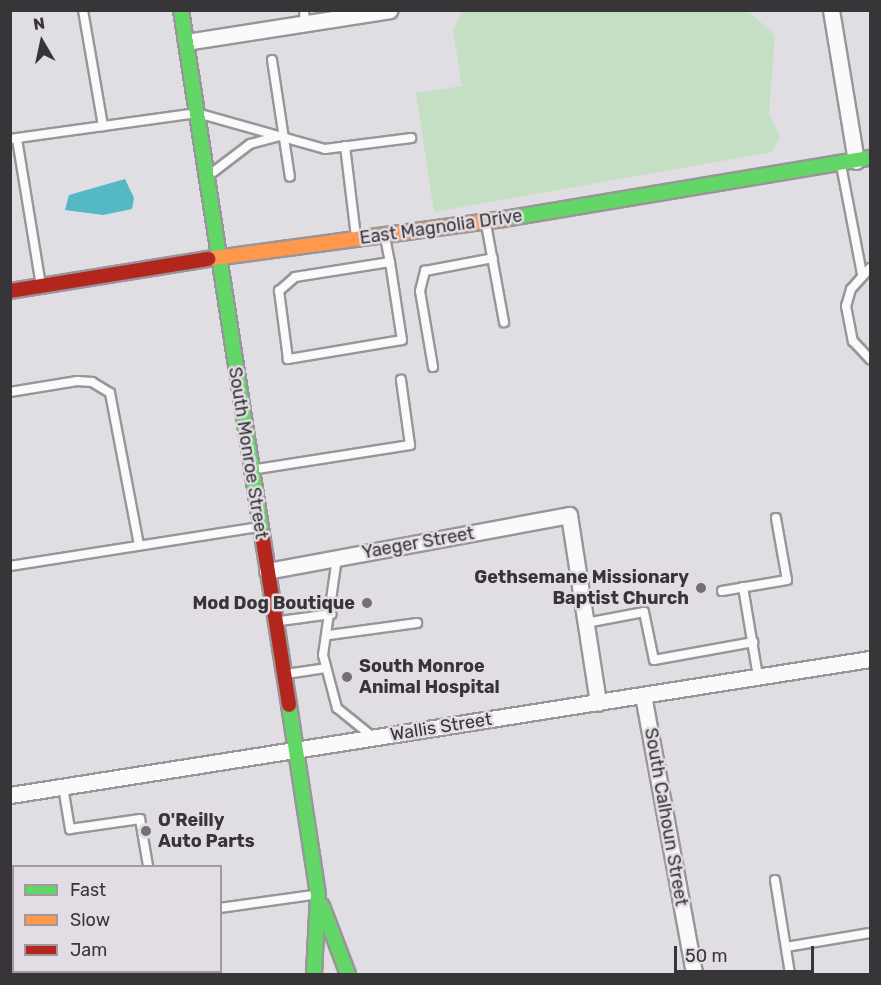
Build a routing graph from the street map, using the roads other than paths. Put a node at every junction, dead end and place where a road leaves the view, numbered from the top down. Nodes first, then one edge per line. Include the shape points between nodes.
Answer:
1 (82, 10) edge
2 (181, 10) edge
3 (390, 10) edge
4 (831, 10) edge
5 (368, 12) edge
6 (304, 17) edge
7 (186, 42) junction
8 (272, 60) dead end
9 (196, 113) junction
10 (103, 126) junction
11 (283, 135) junction
12 (411, 138) dead end
13 (14, 139) edge
14 (345, 146) junction
15 (856, 161) edge
16 (290, 177) dead end
17 (206, 179) junction
18 (486, 222) junction
19 (385, 236) junction
20 (356, 239) junction
21 (218, 256) junction
22 (493, 258) junction
23 (390, 262) junction
24 (870, 268) edge
25 (862, 274) junction
26 (41, 286) junction
27 (10, 291) edge
28 (504, 322) dead end
29 (870, 359) edge
30 (433, 367) dead end
31 (401, 380) dead end
32 (10, 392) edge
33 (251, 470) junction
34 (776, 518) dead end
35 (260, 526) junction
36 (139, 546) junction
37 (337, 558) junction
38 (10, 566) edge
39 (267, 571) junction
40 (743, 587) junction
41 (722, 591) dead end
42 (332, 614) junction
43 (275, 621) junction
44 (417, 623) dead end
45 (586, 623) junction
46 (329, 635) junction
47 (753, 642) junction
48 (870, 659) edge
49 (326, 668) junction
50 (283, 675) junction
51 (758, 677) junction
52 (643, 695) junction
53 (598, 703) junction
54 (374, 738) junction
55 (296, 750) junction
56 (63, 787) junction
57 (10, 795) edge
58 (148, 865) edge
59 (776, 880) dead end
60 (318, 895) junction
61 (222, 908) edge
62 (870, 933) edge
63 (786, 947) junction
64 (314, 975) edge
65 (348, 975) edge
66 (694, 975) edge
67 (790, 975) edge

1 - 10 lane
2 - 7 main road, South Monroe Street
3 - 5 street
4 - 15 street
5 - 6 street
6 - 7 street
7 - 9 main road, South Monroe Street
8 - 11 lane
9 - 10 lane
9 - 11 lane
9 - 17 main road, South Monroe Street
10 - 13 lane
11 - 14 lane via 307,146
11 - 16 lane
11 - 17 lane via 250,144
12 - 14 lane
13 - 26 lane
14 - 20 lane
15 - 18 main road, East Magnolia Drive
15 - 25 lane
17 - 21 main road, South Monroe Street
18 - 19 main road, East Magnolia Drive
18 - 22 lane
19 - 20 main road, East Magnolia Drive
19 - 23 lane
20 - 21 main road, East Magnolia Drive
21 - 26 main road, East Magnolia Drive
21 - 33 main road, South Monroe Street
22 - 28 lane
22 - 30 lane via 425,271 420,291
23 - 23 lane via 402,340 288,359 279,291 295,278
24 - 25 lane
25 - 29 lane via 849,297 846,324 853,341
26 - 27 main road, East Magnolia Drive
31 - 33 lane via 410,445
32 - 36 lane via 77,381 92,382 110,393
33 - 35 main road, South Monroe Street
34 - 40 lane via 787,580
35 - 36 lane
35 - 39 main road, South Monroe Street
36 - 38 lane
37 - 39 street, Yaeger Street
37 - 42 lane
37 - 45 street, Yaeger Street via 569,515
39 - 43 main road, South Monroe Street
40 - 41 lane
40 - 47 lane
42 - 43 lane
42 - 46 lane
43 - 50 main road, South Monroe Street
44 - 46 lane
45 - 47 lane via 644,612 654,660
45 - 53 street
46 - 49 lane
47 - 51 lane
48 - 51 street, Wallis Street
49 - 50 lane
49 - 54 lane via 337,708
50 - 55 main road, South Monroe Street
51 - 52 street, Wallis Street
52 - 53 street, Wallis Street
52 - 66 street, South Calhoun Street
53 - 54 street, Wallis Street
54 - 55 street, Wallis Street
55 - 56 street, Wallis Street
55 - 60 main road, South Monroe Street
56 - 57 street, Wallis Street
56 - 58 lane via 69,829 140,819
59 - 63 lane
60 - 61 lane
60 - 64 main road, South Monroe Street
60 - 65 main road, South Monroe Street
62 - 63 lane
63 - 67 lane

